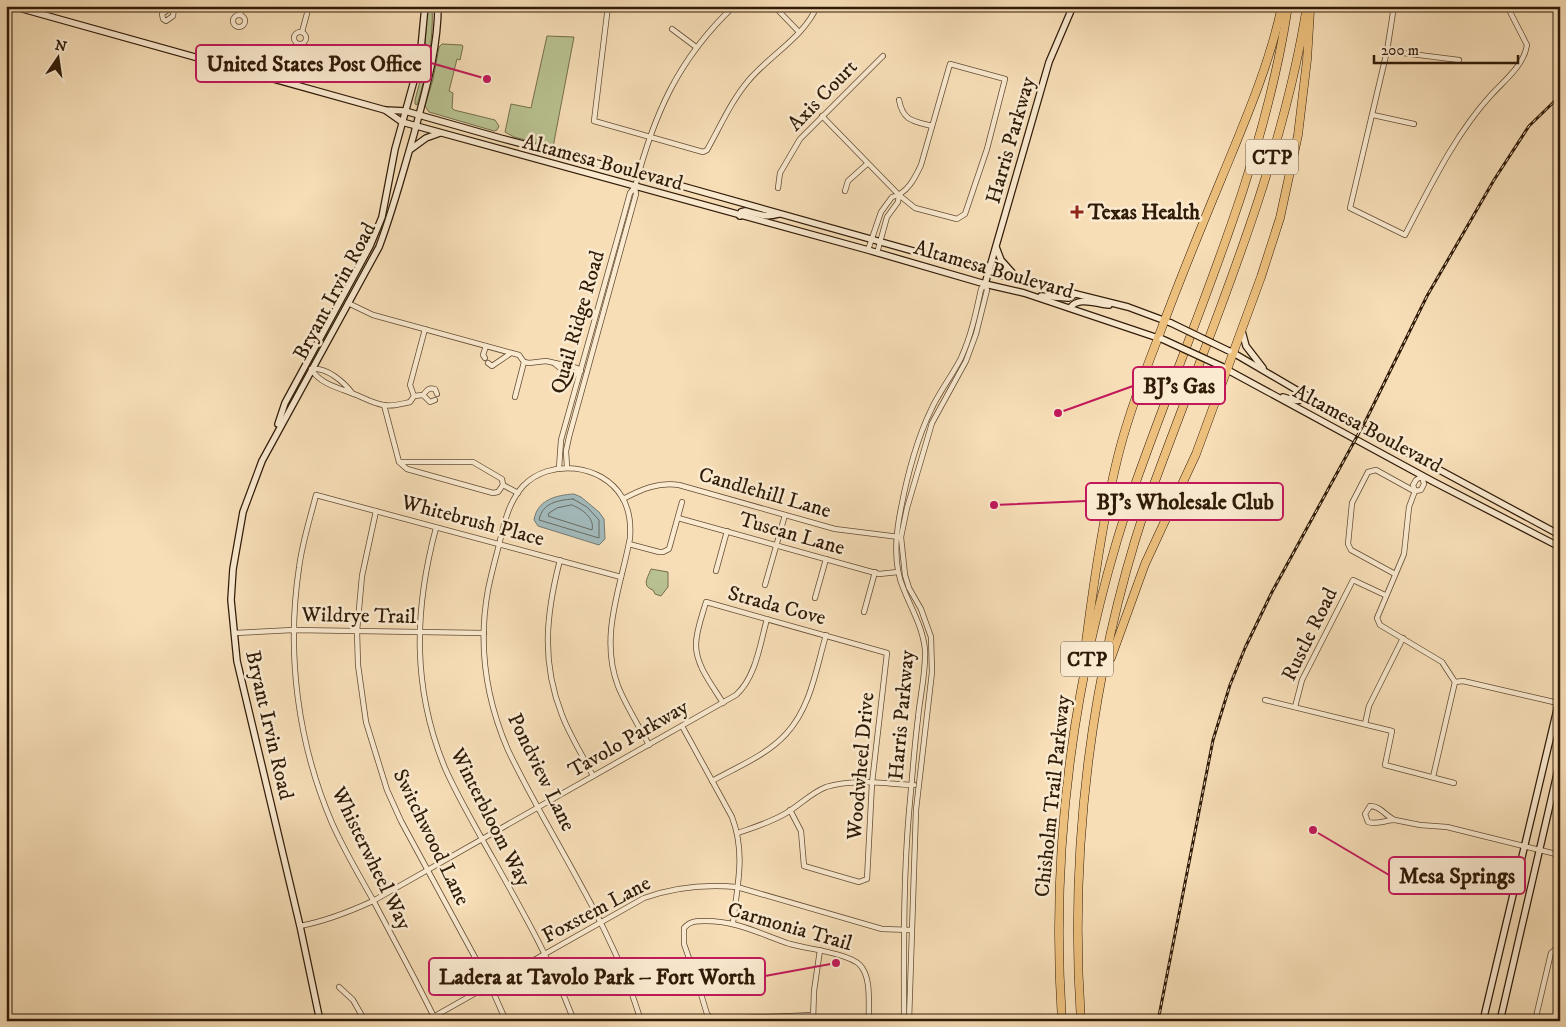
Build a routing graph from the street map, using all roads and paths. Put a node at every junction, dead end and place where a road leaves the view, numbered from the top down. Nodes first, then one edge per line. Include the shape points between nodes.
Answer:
1 (12, 6) edge
2 (242, 6) edge
3 (309, 6) edge
4 (425, 6) edge
5 (438, 6) edge
6 (608, 6) edge
7 (734, 6) edge
8 (774, 6) edge
9 (817, 6) edge
10 (1073, 6) edge
11 (1282, 6) edge
12 (1288, 6) edge
13 (1306, 6) edge
14 (1310, 6) edge
15 (1394, 6) edge
16 (1507, 6) edge
17 (240, 14) dead end
18 (672, 29) dead end
19 (302, 32) dead end
20 (799, 32) junction
21 (696, 47) junction
22 (1387, 52) junction
23 (884, 56) dead end
24 (1459, 60) dead end
25 (900, 100) dead end
26 (385, 110) junction
27 (405, 111) junction
28 (419, 114) junction
29 (1373, 115) junction
30 (822, 116) junction
31 (402, 122) junction
32 (1414, 124) dead end
33 (416, 126) junction
34 (932, 126) junction
35 (440, 133) junction
36 (650, 136) junction
37 (409, 150) junction
38 (867, 164) junction
39 (639, 174) junction
40 (635, 187) junction
41 (778, 188) dead end
42 (845, 191) dead end
43 (899, 195) junction
44 (780, 214) junction
45 (740, 216) junction
46 (872, 240) junction
47 (880, 242) junction
48 (996, 246) junction
49 (868, 250) junction
50 (877, 253) junction
51 (988, 272) junction
52 (1019, 279) junction
53 (985, 284) junction
54 (1075, 294) junction
55 (1036, 297) junction
56 (348, 303) junction
57 (1128, 307) junction
58 (1070, 308) junction
59 (1168, 321) junction
60 (425, 329) junction
61 (1242, 329) junction
62 (1160, 338) junction
63 (486, 346) junction
64 (964, 351) junction
65 (1232, 352) junction
66 (510, 353) junction
67 (970, 353) junction
68 (485, 358) dead end
69 (524, 362) junction
70 (488, 364) dead end
71 (308, 367) junction
72 (1225, 369) junction
73 (579, 370) junction
74 (1266, 371) junction
75 (587, 373) junction
76 (329, 374) junction
77 (325, 382) junction
78 (353, 394) junction
79 (437, 394) dead end
80 (423, 395) junction
81 (1274, 395) junction
82 (1306, 395) junction
83 (414, 396) junction
84 (515, 397) dead end
85 (435, 400) dead end
86 (384, 406) junction
87 (918, 447) junction
88 (924, 449) junction
89 (399, 462) junction
90 (1429, 464) junction
91 (559, 468) junction
92 (567, 468) junction
93 (1422, 476) junction
94 (503, 485) junction
95 (1415, 492) junction
96 (518, 493) junction
97 (316, 494) joint
98 (623, 499) junction
99 (682, 502) dead end
100 (376, 511) junction
101 (784, 515) junction
102 (678, 518) junction
103 (436, 528) junction
104 (727, 531) junction
105 (1560, 535) edge
106 (899, 537) junction
107 (499, 544) junction
108 (629, 544) junction
109 (776, 545) junction
110 (1560, 547) edge
111 (826, 559) junction
112 (560, 560) junction
113 (716, 571) dead end
114 (875, 572) junction
115 (898, 572) junction
116 (1395, 574) junction
117 (621, 577) junction
118 (765, 585) dead end
119 (1385, 595) junction
120 (815, 598) dead end
121 (864, 612) dead end
122 (767, 619) junction
123 (293, 630) junction
124 (357, 631) junction
125 (234, 633) junction
126 (419, 633) junction
127 (484, 634) junction
128 (826, 635) junction
129 (1403, 638) junction
130 (887, 652) joint
131 (1455, 682) junction
132 (1081, 685) junction
133 (1100, 690) junction
134 (1265, 700) dead end
135 (1559, 701) edge
136 (723, 703) junction
137 (1295, 707) junction
138 (1365, 724) junction
139 (682, 726) junction
140 (649, 745) junction
141 (1560, 761) edge
142 (594, 776) junction
143 (1433, 777) junction
144 (712, 780) junction
145 (1454, 782) dead end
146 (872, 783) junction
147 (912, 785) junction
148 (918, 786) junction
149 (539, 807) junction
150 (790, 810) junction
151 (1395, 820) junction
152 (738, 833) junction
153 (482, 838) junction
154 (1524, 846) junction
155 (1538, 850) junction
156 (1560, 855) edge
157 (428, 869) junction
158 (737, 888) junction
159 (373, 901) junction
160 (602, 922) junction
161 (733, 923) junction
162 (300, 926) junction
163 (904, 929) junction
164 (911, 930) junction
165 (1560, 948) edge
166 (820, 950) junction
167 (545, 954) junction
168 (490, 985) junction
169 (339, 987) dead end
170 (813, 1018) edge
171 (435, 1019) edge
172 (320, 1021) edge
173 (365, 1021) edge
174 (426, 1021) edge
175 (506, 1021) edge
176 (574, 1021) edge
177 (641, 1021) edge
178 (869, 1021) edge
179 (904, 1021) edge
180 (909, 1021) edge
181 (1062, 1021) edge
182 (1081, 1021) edge
183 (1483, 1021) edge
184 (1500, 1021) edge
185 (1535, 1021) edge

1 - 26 main road, Altamesa Boulevard
2 - 17 street
3 - 19 street
4 - 27 main road, Bryant Irvin Road via 421,48
5 - 28 main road, Bryant Irvin Road via 434,54
6 - 36 street via 594,117 596,122
7 - 21 street, Quail Ridge Road
8 - 20 street
9 - 20 street
10 - 48 main road, Harris Parkway via 1048,62
11 - 59 highway via 1255,98 1206,216
12 - 132 highway, Chisholm Trail Parkway / CTP via 1271,91 1251,166 1128,504
13 - 133 highway, Chisholm Trail Parkway / CTP via 1271,162 1137,535 1117,607
14 - 61 highway via 1304,95 1293,164 1280,218
15 - 22 street
16 - 29 street via 1528,45 1526,51 1519,65 1489,98 1453,147 1405,235 1350,208
18 - 21 street
20 - 36 street via 749,80 732,103 707,150
21 - 36 street, Quail Ridge Road via 674,82
22 - 24 street
22 - 29 street
23 - 30 street, Axis Court
25 - 34 street via 902,112 912,121
26 - 27 main road, Altamesa Boulevard
26 - 31 main road, Altamesa Boulevard
27 - 28 main road, Altamesa Boulevard
27 - 31 main road, Bryant Irvin Road
28 - 33 main road, Bryant Irvin Road
28 - 39 main road, Altamesa Boulevard
29 - 32 street
30 - 38 street
30 - 41 street, Axis Court via 800,139 780,173
31 - 33 main road, Altamesa Boulevard
31 - 71 main road, Bryant Irvin Road via 382,217
33 - 35 main road, Altamesa Boulevard
33 - 37 main road, Bryant Irvin Road
34 - 43 street via 918,172
34 - 43 street via 950,64 1005,80 965,214 957,219 932,214 915,208
35 - 37 main road
35 - 40 main road, Altamesa Boulevard
36 - 39 street, Quail Ridge Road
37 - 56 main road, Bryant Irvin Road via 382,239
38 - 42 street via 848,181
38 - 43 street
39 - 40 street, Quail Ridge Road
39 - 44 main road, Altamesa Boulevard
40 - 45 main road, Altamesa Boulevard
40 - 73 street, Quail Ridge Road via 630,193
40 - 75 street, Quail Ridge Road via 636,194
43 - 46 street via 892,197 880,212
43 - 47 street via 887,217
44 - 45 main road via 771,217 744,211
44 - 46 main road, Altamesa Boulevard
45 - 49 main road, Altamesa Boulevard
46 - 47 main road, Altamesa Boulevard
46 - 49 street
47 - 50 street
47 - 51 main road, Altamesa Boulevard
48 - 51 main road, Harris Parkway
48 - 52 main road via 1001,260
49 - 50 main road, Altamesa Boulevard
50 - 53 main road, Altamesa Boulevard
51 - 52 main road, Altamesa Boulevard
51 - 53 main road, Harris Parkway
52 - 54 main road, Altamesa Boulevard
53 - 55 main road, Altamesa Boulevard
53 - 64 street, Harris Parkway
53 - 67 street, Harris Parkway via 987,290
54 - 55 main road via 1068,298
54 - 57 main road, Altamesa Boulevard
55 - 58 main road, Altamesa Boulevard
56 - 60 street via 373,315
56 - 71 main road, Bryant Irvin Road
57 - 58 main road via 1078,300
57 - 59 main road, Altamesa Boulevard
58 - 62 main road, Altamesa Boulevard
59 - 62 highway
59 - 65 main road, Altamesa Boulevard, bridge
60 - 63 street
60 - 83 street via 410,385
61 - 65 highway
61 - 74 main road via 1246,346
62 - 72 main road, Altamesa Boulevard, bridge
62 - 132 highway via 1122,444 1107,506
63 - 66 street
63 - 68 street
64 - 67 street
64 - 87 street, Harris Parkway via 931,409
65 - 72 highway
65 - 74 main road, Altamesa Boulevard
66 - 69 street via 519,355
66 - 70 street via 492,366
67 - 88 street, Harris Parkway via 932,423
69 - 73 street via 546,360 576,375
69 - 84 street
71 - 76 street via 319,368
71 - 77 street
71 - 125 main road, Bryant Irvin Road via 285,403 243,512 233,569
72 - 81 main road, Altamesa Boulevard
72 - 133 highway via 1190,469 1137,583
73 - 75 street
73 - 91 street, Quail Ridge Road via 561,440
74 - 82 main road, Altamesa Boulevard
75 - 92 street, Quail Ridge Road via 568,444
76 - 77 street
76 - 78 street via 344,382
77 - 78 street
78 - 86 street
79 - 80 street via 432,388
80 - 83 street
80 - 85 street via 430,402
81 - 82 main road via 1298,401
81 - 93 main road, Altamesa Boulevard
82 - 90 main road, Altamesa Boulevard
83 - 86 street via 410,402
86 - 89 street
87 - 88 street
87 - 106 street, Harris Parkway via 908,480
88 - 106 street, Harris Parkway
89 - 94 street via 407,468 493,493
89 - 94 street via 472,462 502,479
90 - 93 main road
90 - 105 main road, Altamesa Boulevard
91 - 92 street, Pondview Lane
91 - 96 street, Pondview Lane via 530,480
92 - 98 street, Pondview Lane via 602,477
93 - 95 street via 1424,484
93 - 110 main road, Altamesa Boulevard
94 - 96 street
95 - 116 street via 1409,507 1404,554
95 - 116 street via 1376,470 1368,472 1352,503 1348,544 1351,550
96 - 107 street, Pondview Lane via 510,505
97 - 100 street, Whitebrush Place
97 - 123 street, Whisterwheel Way via 299,566
98 - 101 street, Candlehill Lane via 650,486 671,484
98 - 108 street via 631,528
99 - 102 street
100 - 103 street, Whitebrush Place
100 - 124 street, Switchwood Lane via 362,576
101 - 106 street, Candlehill Lane via 835,529
101 - 109 street
102 - 104 street, Tuscan Lane
102 - 108 street via 666,551
103 - 107 street, Whitebrush Place
103 - 126 street, Winterbloom Way via 422,594
104 - 109 street, Tuscan Lane
104 - 113 street
106 - 115 street, Harris Parkway
106 - 148 street, Harris Parkway via 909,588 931,637 932,672
107 - 112 street, Whitebrush Place
107 - 127 street, Pondview Lane via 488,588
108 - 117 street
109 - 111 street, Tuscan Lane
109 - 118 street
111 - 114 street, Tuscan Lane
111 - 120 street
112 - 117 street, Whitebrush Place
112 - 142 street via 547,622 550,672 562,716
114 - 115 street, Tuscan Lane
114 - 121 street
115 - 147 street, Harris Parkway via 918,619 925,650
116 - 119 street
117 - 140 street via 611,627 613,664 622,694
119 - 129 street via 1376,618
119 - 137 street, Rustle Road via 1354,580 1302,680
122 - 128 street, Strada Cove
122 - 136 street, Tavolo Parkway via 748,682
122 - 136 street, Strada Cove via 706,602 696,638 696,652
123 - 124 street, Wildrye Trail
123 - 125 street, Wildrye Trail
123 - 159 street, Whisterwheel Way via 297,698 317,782 350,861
124 - 126 street, Wildrye Trail
124 - 157 street, Switchwood Lane via 360,688 375,754 401,821
125 - 162 main road, Bryant Irvin Road via 237,661
126 - 127 street, Wildrye Trail
126 - 153 street, Winterbloom Way via 425,702 436,741 456,791
127 - 149 street, Pondview Lane via 486,677 496,721 515,766
128 - 130 street, Strada Cove
128 - 144 street via 808,699 786,735 766,751
129 - 131 street via 1442,662
129 - 138 street via 1369,706
130 - 146 street, Woodwheel Drive
131 - 135 street
131 - 143 street
132 - 181 highway, Chisholm Trail Parkway / CTP via 1062,836 1059,934
133 - 182 highway, Chisholm Trail Parkway / CTP via 1082,830 1078,950
134 - 137 street
135 - 154 main road
136 - 139 street, Tavolo Parkway
137 - 138 street
138 - 143 street via 1392,731 1385,764
139 - 140 street, Tavolo Parkway
139 - 144 street
140 - 142 street, Tavolo Parkway
141 - 155 main road
142 - 149 street, Tavolo Parkway
143 - 145 street
144 - 152 street
146 - 147 street
146 - 150 street via 850,782 827,787
146 - 150 street, Woodwheel Drive via 868,869 864,882 804,866 801,831
147 - 148 street
147 - 163 street, Harris Parkway
148 - 164 street, Harris Parkway
149 - 153 street, Tavolo Parkway
149 - 160 street, Pondview Lane
150 - 152 street
151 - 151 street via 1385,816 1376,806 1370,806 1365,814 1366,820 1372,823
151 - 154 street via 1447,827
152 - 158 street via 741,857
153 - 157 street, Tavolo Parkway
153 - 167 street, Winterbloom Way
154 - 155 street
154 - 183 main road
155 - 156 street
155 - 184 main road
157 - 159 street, Tavolo Parkway
157 - 168 street, Switchwood Lane
158 - 160 street, Foxstem Lane via 715,885 667,890 644,898
158 - 161 street
158 - 163 street, Foxstem Lane via 882,928
159 - 162 street, Tavolo Parkway via 323,922
159 - 171 street, Whisterwheel Way
160 - 167 street, Foxstem Lane
160 - 177 street, Pondview Lane
161 - 166 street, Carmonia Trail via 790,944
161 - 170 street, Carmonia Trail via 697,921 684,928 684,944 707,1014 718,1019
162 - 172 main road, Bryant Irvin Road
163 - 164 street, Foxstem Lane
163 - 179 street, Harris Parkway
164 - 180 street, Harris Parkway
165 - 185 street via 1551,953
166 - 170 street
166 - 178 street, Carmonia Trail via 852,959 864,969
167 - 168 street, Foxstem Lane
167 - 176 street, Winterbloom Way
168 - 171 street, Foxstem Lane
168 - 175 street, Switchwood Lane
169 - 173 street via 353,1000
171 - 174 street, Foxstem Lane

